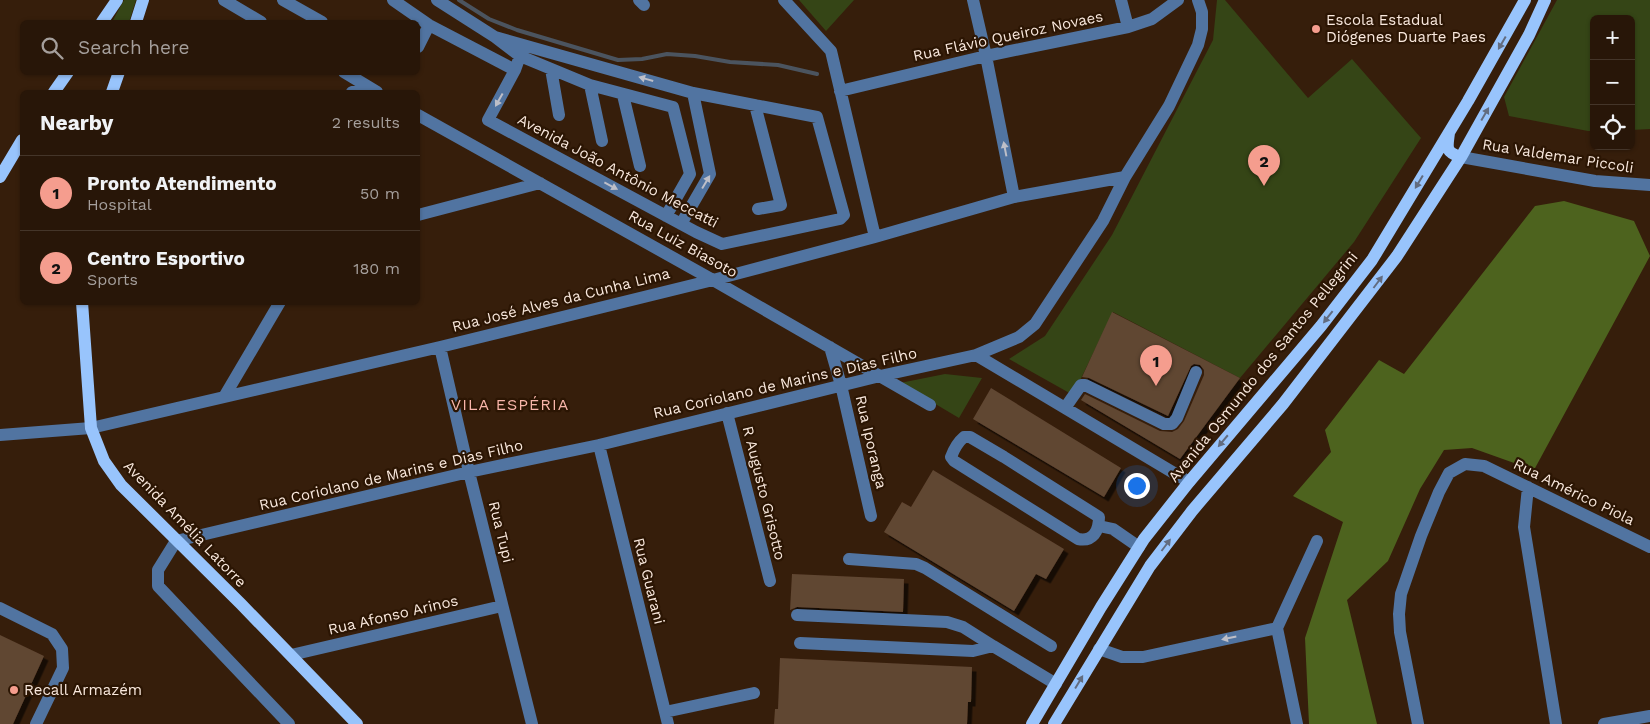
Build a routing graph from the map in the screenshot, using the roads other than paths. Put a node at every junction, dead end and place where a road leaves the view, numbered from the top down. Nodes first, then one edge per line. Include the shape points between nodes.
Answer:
1 (117, 0) edge
2 (144, 0) edge
3 (224, 0) edge
4 (283, 0) edge
5 (393, 0) edge
6 (437, 0) edge
7 (784, 0) edge
8 (974, 0) edge
9 (1120, 0) edge
10 (1178, 0) edge
11 (1198, 0) edge
12 (1525, 0) edge
13 (1545, 0) edge
14 (103, 20) edge
15 (137, 20) edge
16 (258, 20) edge
17 (318, 20) edge
18 (429, 25) junction
19 (1128, 27) junction
20 (495, 37) junction
21 (420, 43) edge
22 (520, 56) junction
23 (986, 56) junction
24 (551, 69) junction
25 (515, 70) junction
26 (66, 75) edge
27 (118, 75) edge
28 (349, 75) edge
29 (590, 85) junction
30 (55, 90) edge
31 (113, 90) edge
32 (373, 90) edge
33 (840, 92) junction
34 (692, 93) junction
35 (623, 95) junction
36 (755, 105) junction
37 (673, 107) junction
38 (560, 115) dead end
39 (420, 116) edge
40 (1450, 131) junction
41 (602, 141) dead end
42 (20, 143) edge
43 (1461, 157) junction
44 (640, 166) dead end
45 (0, 177) edge
46 (1125, 177) junction
47 (540, 183) junction
48 (1650, 185) edge
49 (1014, 197) junction
50 (758, 209) dead end
51 (420, 214) edge
52 (666, 216) junction
53 (681, 224) junction
54 (875, 238) junction
55 (713, 280) junction
56 (82, 305) edge
57 (278, 305) edge
58 (440, 347) junction
59 (830, 347) junction
60 (976, 355) junction
61 (1288, 363) junction
62 (1196, 372) dead end
63 (880, 376) junction
64 (841, 385) junction
65 (224, 397) junction
66 (1283, 404) junction
67 (930, 406) dead end
68 (1065, 408) junction
69 (727, 413) junction
70 (91, 428) junction
71 (0, 435) edge
72 (599, 445) junction
73 (469, 472) junction
74 (1189, 482) junction
75 (1528, 487) junction
76 (871, 516) dead end
77 (1099, 526) junction
78 (176, 541) junction
79 (1317, 541) dead end
80 (1139, 547) junction
81 (1650, 547) edge
82 (849, 559) dead end
83 (770, 581) dead end
84 (502, 606) junction
85 (0, 608) edge
86 (797, 615) dead end
87 (1277, 628) junction
88 (800, 642) dead end
89 (993, 646) junction
90 (1051, 646) dead end
91 (1099, 649) junction
92 (291, 655) junction
93 (1056, 684) junction
94 (754, 693) dead end
95 (1650, 716) edge
96 (667, 718) edge
97 (36, 724) edge
98 (289, 724) edge
99 (357, 724) edge
100 (532, 724) edge
101 (1032, 724) edge
102 (1054, 724) edge
103 (1297, 724) edge
104 (1418, 724) edge
105 (1556, 724) edge
106 (1604, 724) edge

1 - 14 main road
2 - 15 main road
3 - 16 street
4 - 17 street
5 - 18 street
6 - 20 street
7 - 33 street via 831,51
8 - 23 street
9 - 19 street
10 - 19 street, Rua Flávio Queiroz Novaes via 1152,19
11 - 46 street, Rua Coriolano de Marins e Dias Filho via 1202,12 1198,45 1169,106
12 -> 40 main road, Avenida Osmundo dos Santos Pellegrini
43 -> 13 main road via 1529,36
18 - 21 street
18 - 25 street
19 - 23 street, Rua Flávio Queiroz Novaes
20 - 22 street
34 -> 20 street, Avenida João Antônio Meccatti
22 - 24 street
22 - 25 street, Avenida João Antônio Meccatti
23 - 33 street, Rua Flávio Queiroz Novaes
49 -> 23 street
24 - 29 street
24 - 38 street
25 -> 52 street, Avenida João Antônio Meccatti via 488,120
26 - 30 main road
27 - 31 main road
28 - 32 street
29 - 35 street
29 - 41 street
33 - 54 street
34 - 36 street, Avenida João Antônio Meccatti
34 - 37 street
53 -> 34 street via 710,174
35 - 37 street
35 - 44 street
36 - 50 street via 781,205
36 - 53 street, Avenida João Antônio Meccatti via 817,117 844,214 840,219 722,244
37 - 52 street via 690,174
39 - 47 street, Rua Luiz Biasoto
40 - 43 main road via 1448,150
40 -> 61 main road, Avenida Osmundo dos Santos Pellegrini via 1372,260
42 - 45 main road
43 - 48 street, Rua Valdemar Piccoli via 1595,181
66 -> 43 main road via 1397,256
46 - 49 street, Rua José Alves da Cunha Lima
46 - 60 street, Rua Coriolano de Marins e Dias Filho via 1103,222 1036,324 1019,337
47 - 51 street
47 - 55 street, Rua Luiz Biasoto
49 - 54 street, Rua José Alves da Cunha Lima
52 - 53 street, Avenida João Antônio Meccatti
54 - 55 street, Rua José Alves da Cunha Lima
55 - 58 street, Rua José Alves da Cunha Lima
55 - 59 street, Rua Luiz Biasoto
56 - 70 main road, Avenida Amélia Latorre
57 - 65 street
58 - 65 street, Rua José Alves da Cunha Lima
58 - 73 street, Rua Tupi
59 - 63 street, Rua Luiz Biasoto
59 - 64 street, Rua Iporanga
60 - 63 street, Rua Coriolano de Marins e Dias Filho
60 - 68 street
61 - 66 main road via 1295,374
61 -> 74 main road, Avenida Osmundo dos Santos Pellegrini
62 - 68 street via 1172,424 1164,424 1081,385
63 - 64 street, Rua Coriolano de Marins e Dias Filho
63 - 67 street, Rua Luiz Biasoto
64 - 69 street, Rua Coriolano de Marins e Dias Filho
64 - 76 street, Rua Iporanga
65 - 70 street, Rua José Alves da Cunha Lima
91 -> 66 main road via 1162,550
68 - 74 street
69 - 72 street, Rua Coriolano de Marins e Dias Filho
69 - 83 street, R Augusto Grisotto
70 - 71 street, Rua José Alves da Cunha Lima
70 - 78 main road, Avenida Amélia Latorre via 104,461 121,485
72 - 73 street, Rua Coriolano de Marins e Dias Filho
72 - 96 street, Rua Guarani
73 - 78 street, Rua Coriolano de Marins e Dias Filho
73 - 84 street, Rua Tupi
74 - 80 main road, Avenida Osmundo dos Santos Pellegrini
75 - 81 street, Rua Américo Piola
75 - 104 street, Rua Américo Piola via 1484,466 1465,464 1449,473 1439,492 1401,594 1399,614
75 - 105 street via 1524,526
77 - 77 street via 1099,517 1004,457 970,438 959,440 951,457 954,461 1078,539 1092,537
77 - 80 street via 1113,529
78 - 92 main road, Avenida Amélia Latorre
78 - 98 street via 158,570 158,586
79 - 87 street
80 - 93 main road, Avenida Osmundo dos Santos Pellegrini
82 - 90 street via 916,564
84 - 92 street, Rua Afonso Arinos
84 - 100 street, Rua Tupi
85 - 97 street via 52,634 62,649 63,668
86 - 89 street via 947,622 963,627
87 -> 91 street via 1143,657 1122,657
87 - 103 street
88 - 89 street via 973,650
89 - 93 street
102 -> 91 main road
92 - 99 main road, Avenida Amélia Latorre
93 - 101 main road, Avenida Osmundo dos Santos Pellegrini
94 - 96 street
95 - 106 street

